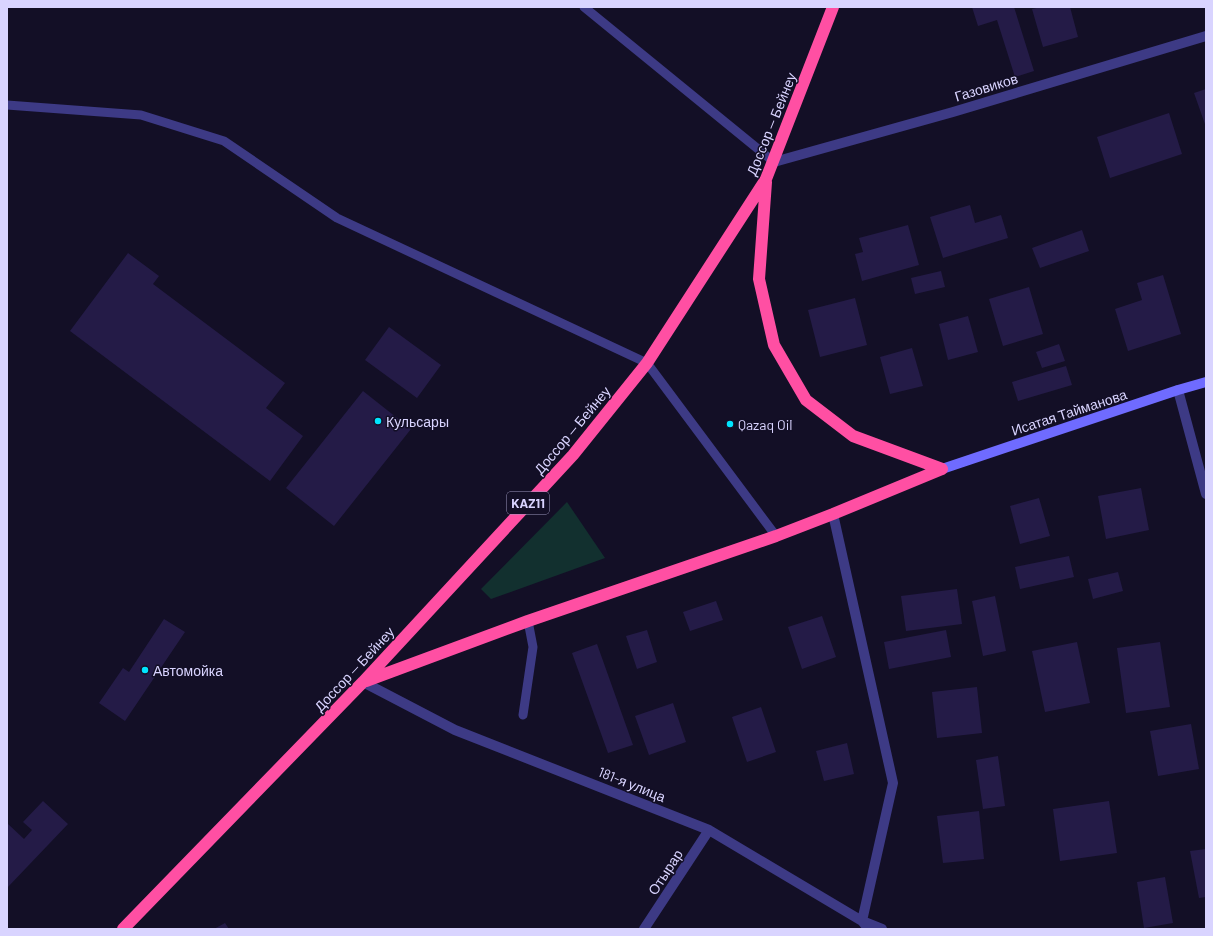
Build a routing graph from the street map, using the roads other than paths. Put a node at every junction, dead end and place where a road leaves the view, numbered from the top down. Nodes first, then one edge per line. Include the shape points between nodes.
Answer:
1 (584, 7) edge
2 (833, 7) edge
3 (1206, 36) edge
4 (7, 105) edge
5 (774, 162) junction
6 (766, 179) junction
7 (647, 363) junction
8 (1206, 382) edge
9 (1178, 390) junction
10 (942, 469) junction
11 (1206, 494) edge
12 (834, 514) junction
13 (776, 536) junction
14 (528, 621) junction
15 (363, 682) junction
16 (523, 715) dead end
17 (709, 830) junction
18 (865, 925) edge
19 (123, 929) edge
20 (644, 929) edge
21 (882, 929) edge

1 - 5 lane
2 - 5 highway, Доссор — Бейнеу / KAZ11
3 - 5 street, Газовиков via 954,112
4 - 7 lane via 141,115 224,141 337,218
5 - 6 highway, Доссор — Бейнеу / KAZ11
6 - 7 highway, Доссор — Бейнеу / KAZ11
6 - 10 highway via 759,279 774,345 806,400 853,436
7 - 13 lane
7 - 15 highway, Доссор — Бейнеу / KAZ11 via 573,455
8 - 9 street, Исатая Тайманова
9 - 10 street, Исатая Тайманова
9 - 11 street
10 - 12 highway
12 - 13 highway
12 - 18 street via 893,783
13 - 14 highway
14 - 15 highway
14 - 16 lane via 533,648
15 - 17 street, 181-я улица via 455,730
15 - 19 highway, Доссор — Бейнеу / KAZ11
17 - 18 street, 181-я улица
17 - 20 street, Отырар
18 - 21 street, 181-я улица

